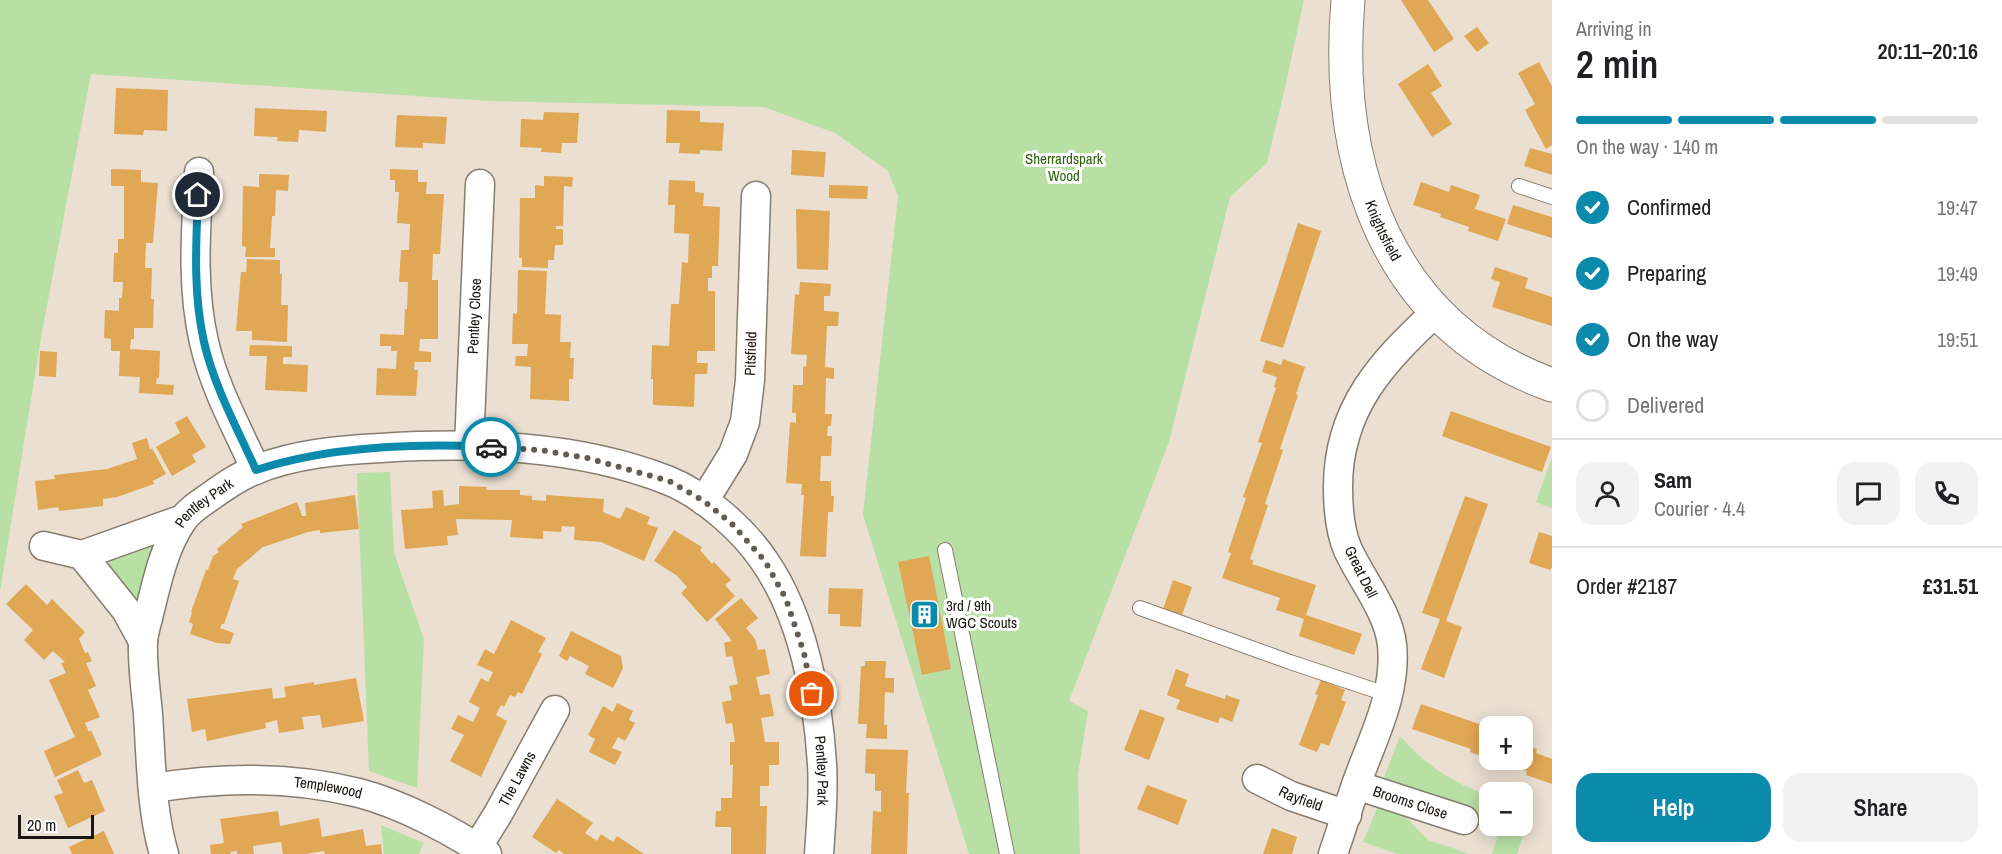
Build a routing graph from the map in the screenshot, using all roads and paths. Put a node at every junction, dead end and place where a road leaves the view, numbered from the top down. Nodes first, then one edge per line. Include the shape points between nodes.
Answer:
1 (1348, 0) edge
2 (199, 172) dead end
3 (480, 184) dead end
4 (1520, 186) dead end
5 (756, 196) dead end
6 (1552, 197) edge
7 (1437, 311) junction
8 (1552, 385) edge
9 (469, 446) junction
10 (256, 470) junction
11 (704, 501) junction
12 (183, 519) junction
13 (44, 546) dead end
14 (945, 550) dead end
15 (82, 555) junction
16 (1140, 608) dead end
17 (143, 641) junction
18 (1389, 695) junction
19 (555, 710) dead end
20 (1257, 779) dead end
21 (1356, 785) junction
22 (153, 788) junction
23 (1347, 815) junction
24 (1464, 820) dead end
25 (482, 851) edge
26 (164, 854) edge
27 (819, 854) edge
28 (1007, 854) edge
29 (1333, 854) edge

1 - 7 street, Knightsfield via 1348,92 1369,199 1384,238 1405,274
2 - 10 street via 196,295 204,342 217,384
3 - 9 street, Pentley Close
4 - 6 lane
5 - 11 street, Pitsfield via 745,422 733,454
7 - 8 street, Knightsfield via 1468,342 1494,359
7 - 18 street, Great Dell via 1381,367 1363,391 1349,419 1341,449 1341,526 1347,548 1388,626 1393,670
9 - 10 street, Pentley Park via 340,451 293,458
9 - 11 street, Pentley Park via 540,450 587,458 669,481
10 - 12 street, Pentley Park via 230,483
11 - 27 street, Pentley Park via 732,524 765,561 786,599 804,653 822,765
12 - 15 street
12 - 17 street, Pentley Park via 161,568
13 - 15 street
14 - 28 lane
15 - 17 street via 126,610
16 - 18 lane
17 - 22 street, Pentley Park
18 - 21 street, Great Dell
19 - 25 street, The Lawns
20 - 23 street, Rayfield via 1291,796
21 - 23 street, Great Dell
21 - 24 street, Brooms Close
22 - 25 street, Templewood via 236,780 296,782 360,793 437,824
22 - 26 street, Pentley Park
23 - 29 street, Great Dell

